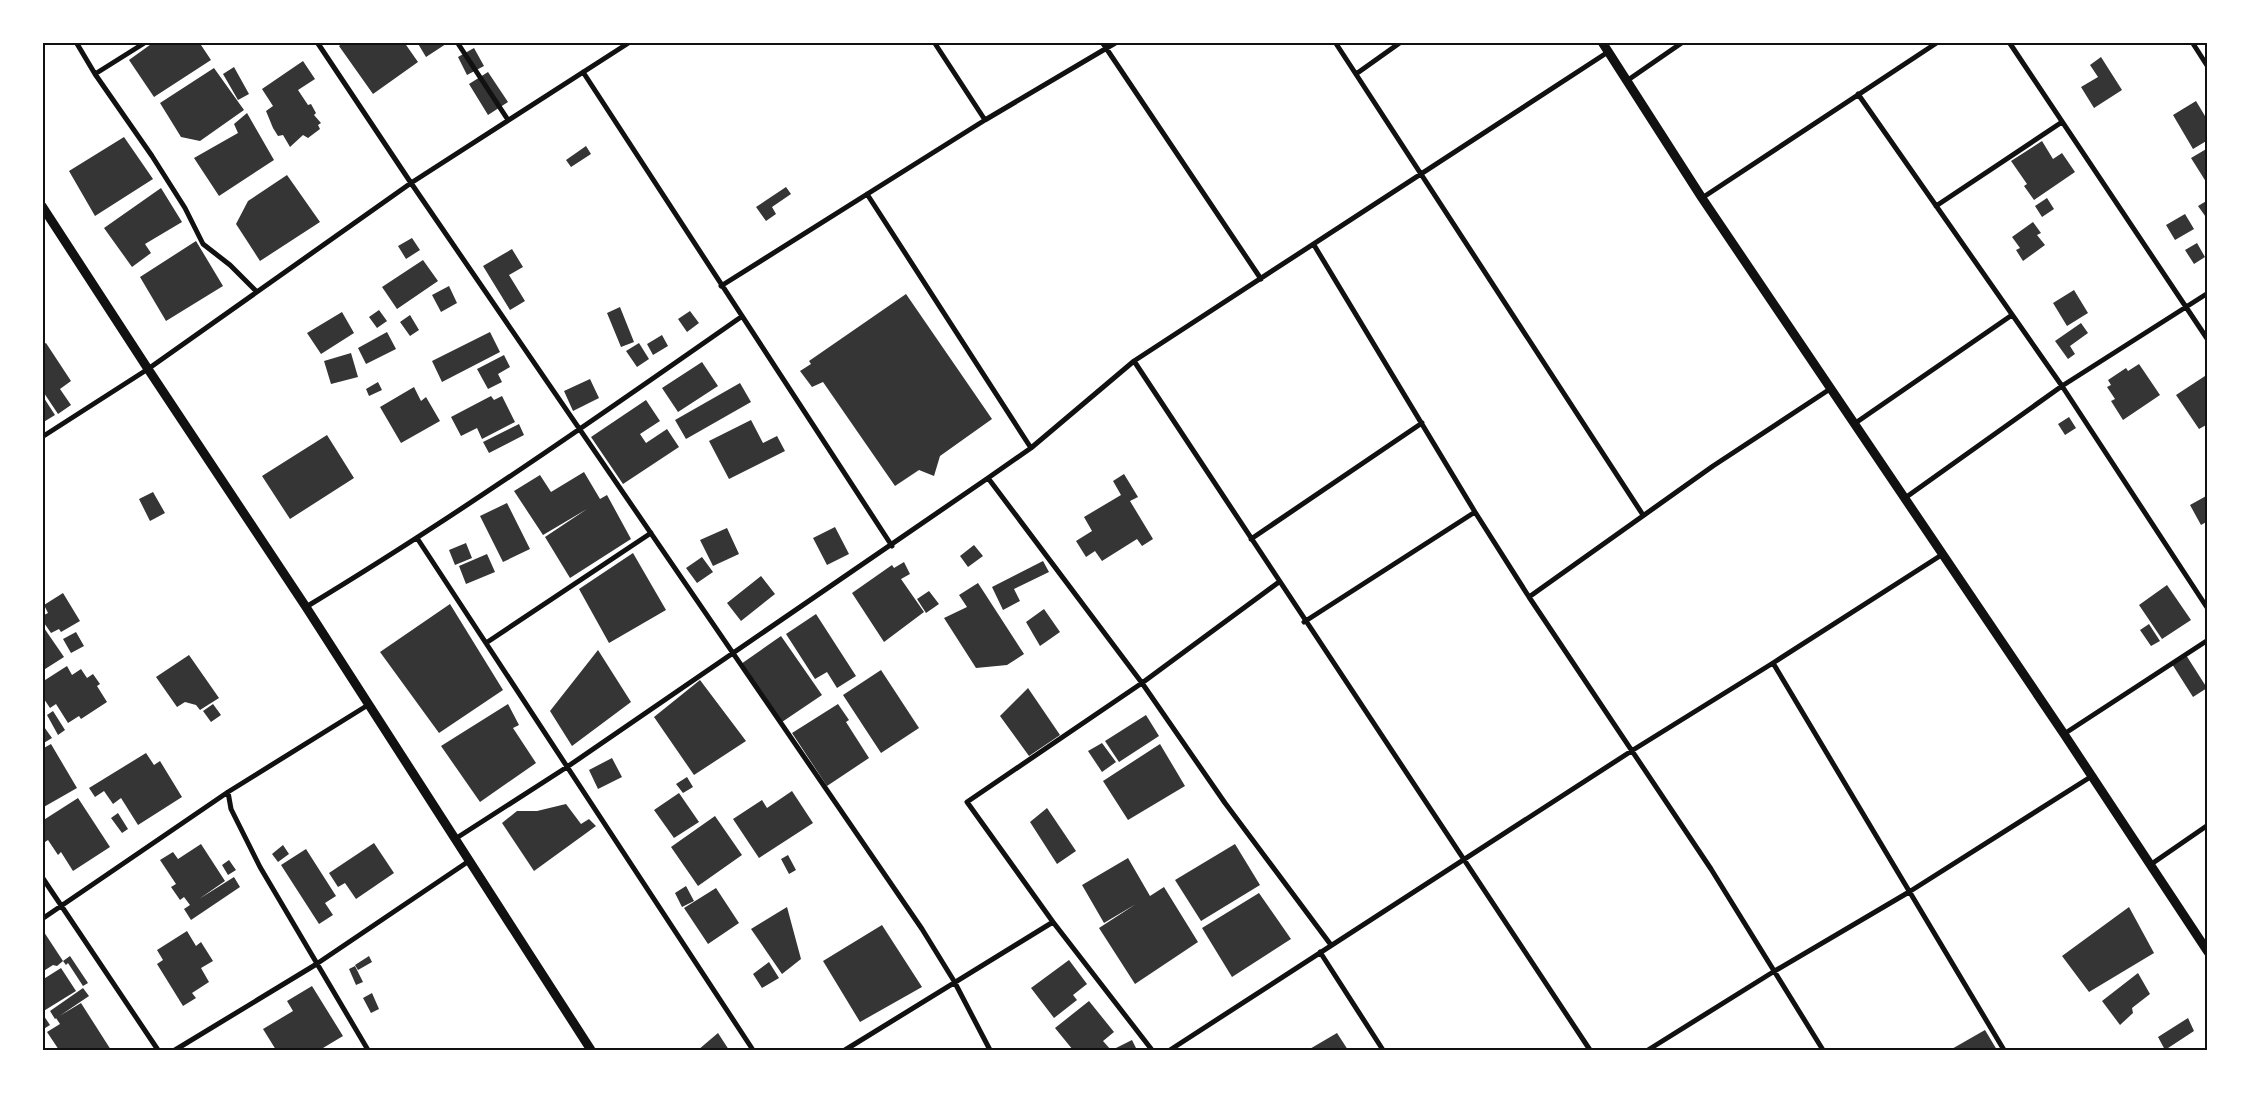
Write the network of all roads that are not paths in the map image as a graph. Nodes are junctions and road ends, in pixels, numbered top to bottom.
1 (76, 42) edge
2 (146, 42) edge
3 (317, 42) edge
4 (457, 42) edge
5 (630, 42) edge
6 (934, 42) edge
7 (1102, 42) edge
8 (1117, 42) edge
9 (1335, 42) edge
10 (1401, 42) edge
11 (1602, 42) edge
12 (1684, 42) edge
13 (1938, 42) edge
14 (2009, 42) edge
15 (2192, 42) edge
16 (1106, 49) junction
17 (1608, 52) junction
18 (2208, 67) edge
19 (583, 72) junction
20 (95, 74) junction
21 (1356, 74) junction
22 (1628, 80) junction
23 (1858, 94) junction
24 (508, 120) junction
25 (985, 120) junction
26 (2062, 122) junction
27 (1422, 174) junction
28 (410, 183) junction
29 (867, 194) junction
30 (1702, 198) junction
31 (42, 206) edge
32 (1936, 206) junction
33 (46, 217) edge
34 (1314, 245) junction
35 (1260, 279) junction
36 (721, 286) junction
37 (256, 291) junction
38 (2208, 293) edge
39 (2186, 307) junction
40 (2012, 315) junction
41 (741, 317) junction
42 (2208, 340) edge
43 (1134, 362) junction
44 (148, 369) junction
45 (2062, 386) junction
46 (1830, 389) junction
47 (1422, 423) junction
48 (1854, 424) junction
49 (580, 430) junction
50 (42, 437) edge
51 (1031, 448) junction
52 (988, 478) junction
53 (1905, 498) junction
54 (1475, 512) junction
55 (1643, 515) junction
56 (651, 533) junction
57 (417, 538) junction
58 (1251, 539) junction
59 (892, 546) junction
60 (1943, 554) junction
61 (1279, 582) junction
62 (1529, 597) junction
63 (306, 608) junction
64 (2208, 609) edge
65 (1304, 622) junction
66 (2208, 640) edge
67 (486, 644) junction
68 (732, 653) junction
69 (1773, 663) junction
70 (1142, 683) junction
71 (368, 705) junction
72 (2064, 734) junction
73 (1632, 750) junction
74 (566, 767) junction
75 (2092, 776) junction
76 (228, 792) junction
77 (2208, 825) edge
78 (455, 839) junction
79 (1463, 859) junction
80 (469, 860) junction
81 (2150, 865) junction
82 (42, 877) edge
83 (1909, 892) junction
84 (62, 906) junction
85 (42, 919) edge
86 (1053, 922) junction
87 (1331, 945) junction
88 (1320, 952) junction
89 (2208, 952) edge
90 (316, 964) junction
91 (1772, 972) junction
92 (954, 981) junction
93 (158, 1050) edge
94 (175, 1050) edge
95 (368, 1050) edge
96 (591, 1050) edge
97 (753, 1050) edge
98 (845, 1050) edge
99 (990, 1050) edge
100 (1152, 1050) edge
101 (1170, 1050) edge
102 (1383, 1050) edge
103 (1590, 1050) edge
104 (1648, 1050) edge
105 (1823, 1050) edge
106 (2004, 1050) edge

1 - 20 street
2 - 20 street
3 - 28 street
4 - 24 street
5 - 19 street
6 - 25 street
7 - 16 street
8 - 16 street
9 - 21 street
10 - 21 street
11 - 17 street
12 - 22 street
13 - 23 street
14 - 26 street
15 - 18 street
16 - 25 street
16 - 35 street
17 - 22 street
17 - 27 street
19 - 24 street
19 - 36 street
20 - 37 street
21 - 27 street
22 - 30 street
23 - 30 street
23 - 32 street
24 - 28 street
25 - 29 street
26 - 32 street
26 - 39 street
27 - 34 street
27 - 55 street
28 - 37 street
28 - 49 street
29 - 36 street
29 - 51 street
30 - 46 street
31 - 33 street
32 - 40 street
33 - 44 street
34 - 35 street
34 - 47 street
35 - 43 street
36 - 41 street
37 - 44 street
38 - 39 street
39 - 42 street
39 - 45 street
40 - 45 street
40 - 48 street
41 - 49 street
41 - 59 street
43 - 51 street
43 - 58 street
44 - 50 street
44 - 63 street
45 - 53 street
45 - 64 street
46 - 48 street
46 - 55 street
47 - 54 street
47 - 58 street
48 - 53 street
49 - 56 street
49 - 57 street
51 - 52 street
52 - 59 street
52 - 70 street
53 - 60 street
54 - 62 street
54 - 65 street
55 - 62 street
56 - 67 street
56 - 68 street
57 - 63 street
57 - 67 street
58 - 61 street
59 - 68 street
60 - 69 street
60 - 72 street
61 - 65 street
61 - 70 street
62 - 73 street
63 - 71 street
65 - 79 street
66 - 72 street
67 - 74 street
68 - 74 street
68 - 92 street
69 - 73 street
69 - 83 street
70 - 86 street
70 - 87 street
71 - 76 street
71 - 78 street
72 - 75 street
73 - 79 street
73 - 91 street
74 - 78 street
74 - 97 street
75 - 81 street
75 - 83 street
76 - 84 street
76 - 90 street
77 - 81 street
78 - 80 street
79 - 87 street
79 - 103 street
80 - 90 street
80 - 96 street
81 - 89 street
82 - 84 street
83 - 91 street
83 - 106 street
84 - 85 street
84 - 93 street
86 - 92 street
86 - 100 street
87 - 88 street
88 - 101 street
88 - 102 street
90 - 94 street
90 - 95 street
91 - 104 street
91 - 105 street
92 - 98 street
92 - 99 street

